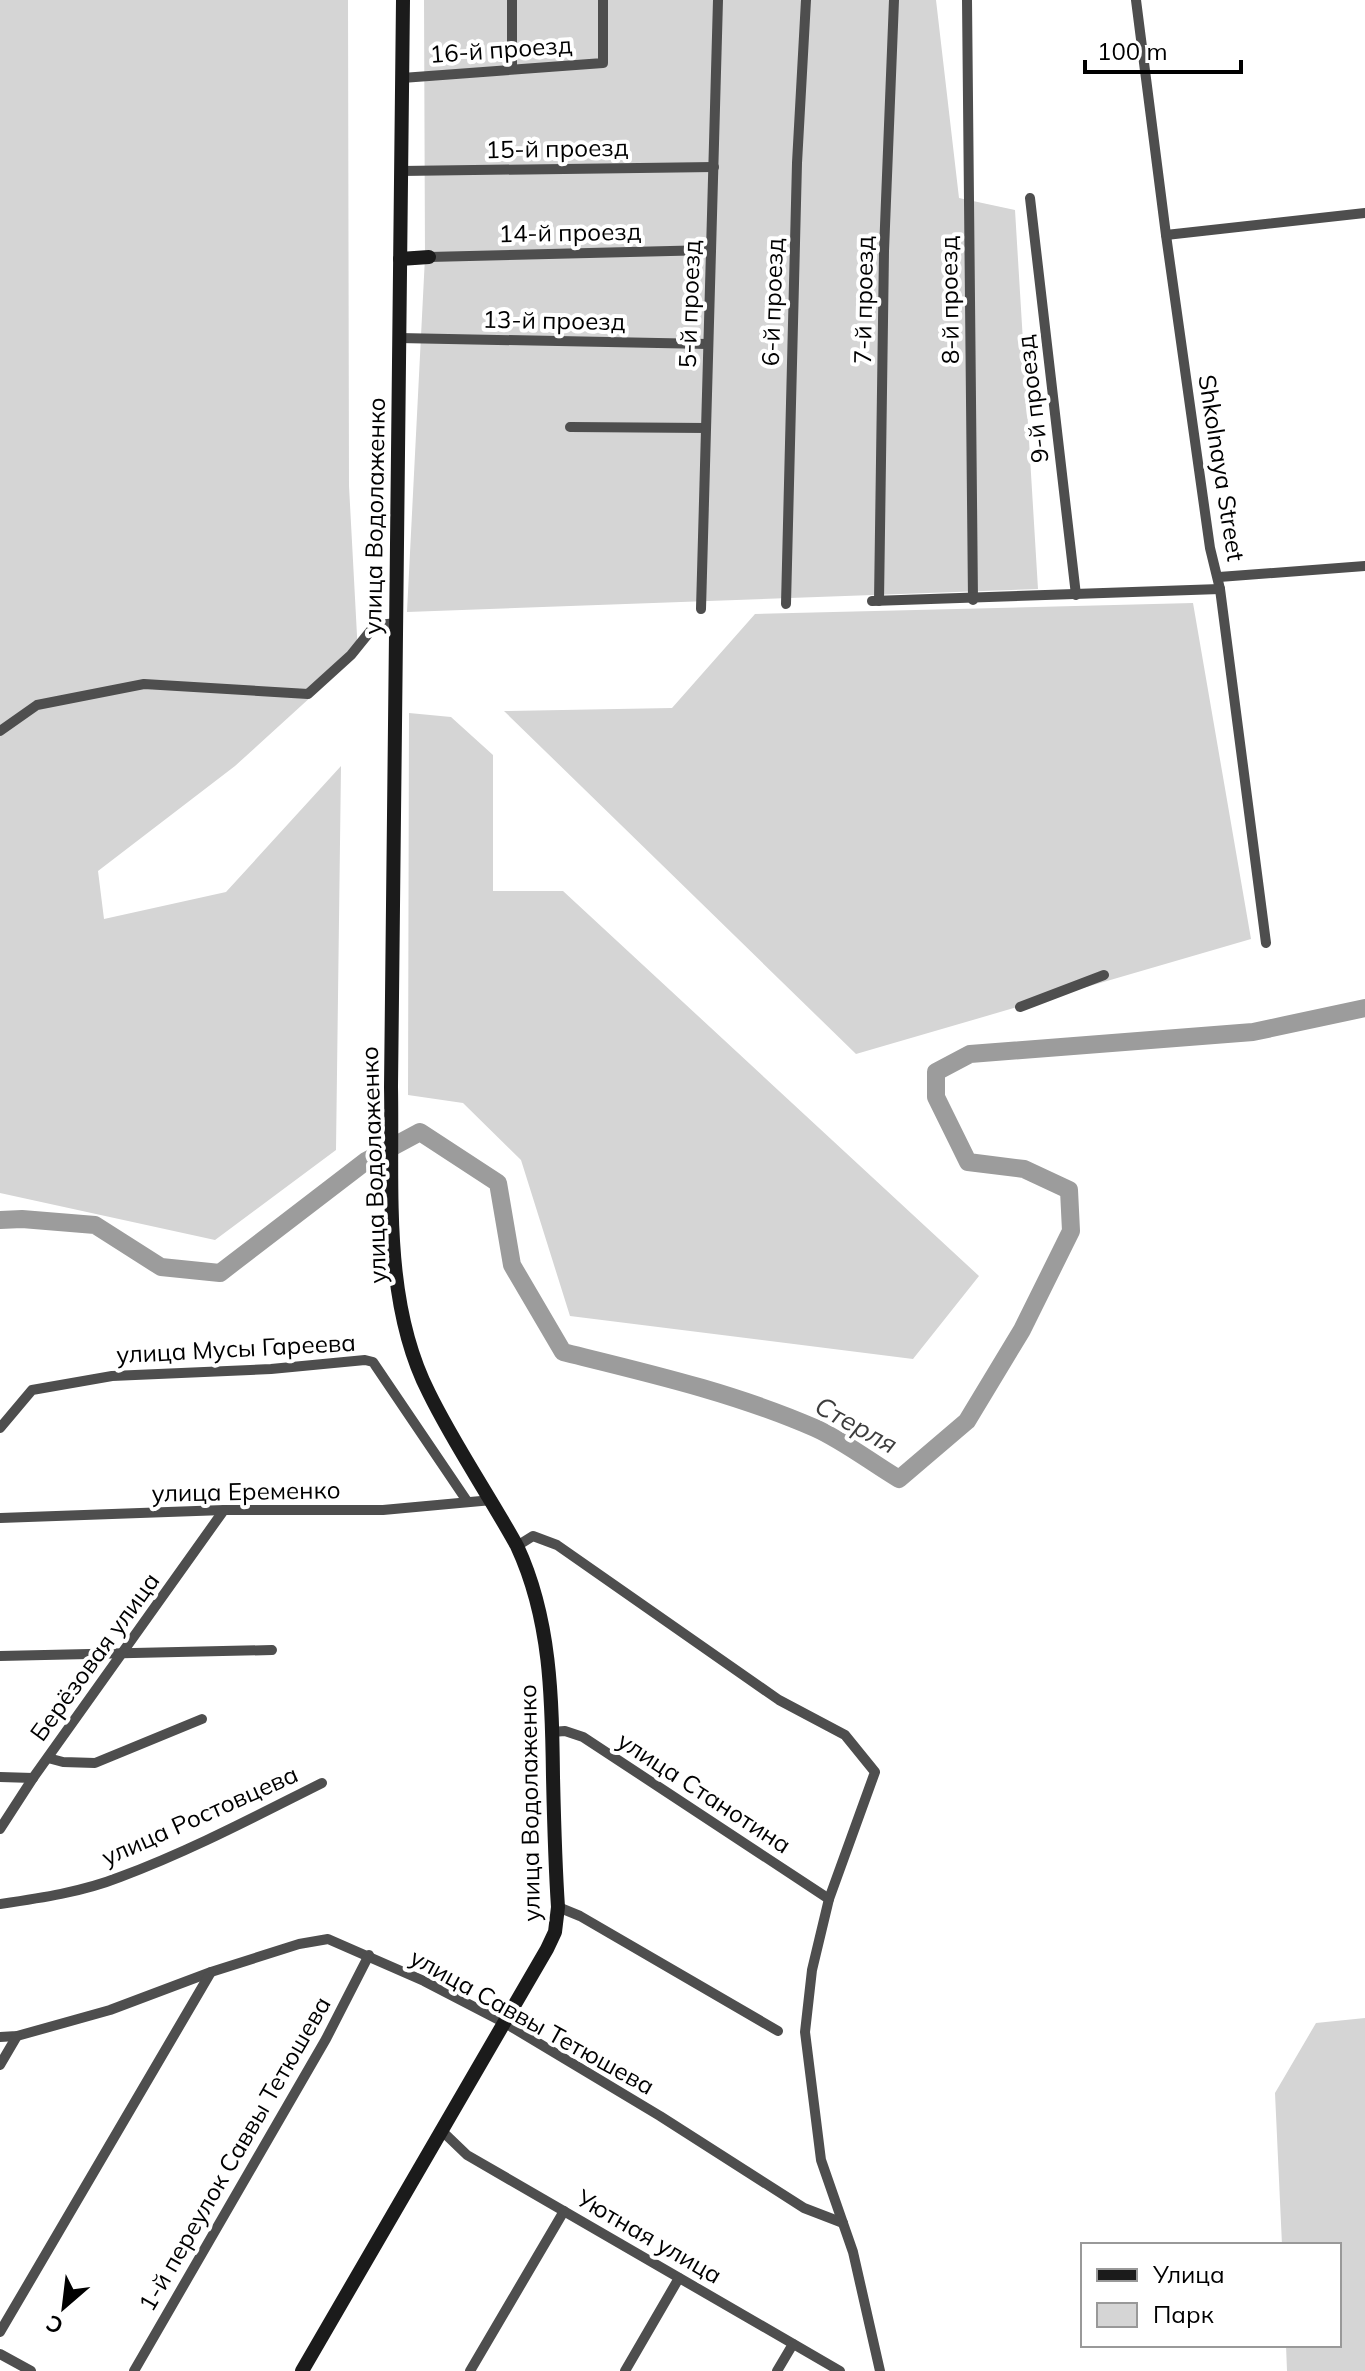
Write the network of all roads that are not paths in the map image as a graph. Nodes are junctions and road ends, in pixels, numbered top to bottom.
1 (403, 0) edge
2 (512, 0) edge
3 (603, 0) edge
4 (718, 0) edge
5 (806, 0) edge
6 (894, 0) edge
7 (967, 0) edge
8 (1136, 0) edge
9 (512, 69) junction
10 (402, 78) junction
11 (714, 167) junction
12 (401, 171) junction
13 (1030, 198) dead end
14 (1365, 213) edge
15 (1166, 235) junction
16 (711, 250) junction
17 (429, 257) joint
18 (400, 259) junction
19 (399, 338) junction
20 (708, 344) junction
21 (570, 427) dead end
22 (706, 428) junction
23 (1365, 566) edge
24 (1219, 577) junction
25 (1220, 589) junction
26 (1076, 595) junction
27 (973, 600) junction
28 (786, 604) dead end
29 (701, 609) dead end
30 (396, 623) junction
31 (0, 731) edge
32 (1266, 943) dead end
33 (1104, 975) dead end
34 (1020, 1007) dead end
35 (0, 1428) edge
36 (492, 1500) junction
37 (467, 1501) junction
38 (224, 1510) junction
39 (0, 1518) edge
40 (517, 1546) junction
41 (272, 1650) dead end
42 (122, 1655) junction
43 (0, 1656) edge
44 (202, 1719) dead end
45 (552, 1732) junction
46 (48, 1758) junction
47 (0, 1777) edge
48 (33, 1778) junction
49 (322, 1783) dead end
50 (0, 1829) edge
51 (829, 1899) junction
52 (0, 1904) edge
53 (558, 1907) junction
54 (369, 1955) junction
55 (211, 1972) junction
56 (505, 2023) junction
57 (778, 2031) dead end
58 (17, 2036) junction
59 (0, 2037) edge
60 (0, 2065) edge
61 (442, 2131) junction
62 (564, 2211) junction
63 (843, 2223) junction
64 (679, 2278) junction
65 (0, 2332) edge
66 (793, 2344) junction
67 (0, 2354) edge
68 (31, 2371) edge
69 (134, 2371) edge
70 (302, 2371) edge
71 (470, 2371) edge
72 (625, 2371) edge
73 (777, 2371) edge
74 (840, 2371) edge
75 (880, 2371) edge

1 - 10 main road, улица Водолаженко
2 - 9 street
3 - 9 street, 16-й проезд
4 - 11 street, 5-й проезд
5 - 28 street, 6-й проезд
6 - 27 street, 7-й проезд
7 - 27 street, 8-й проезд
8 - 15 street, Shkolnaya Street
9 - 10 street, 16-й проезд
10 - 12 main road, улица Водолаженко
11 - 12 street, 15-й проезд
11 - 16 street, 5-й проезд
12 - 18 main road, улица Водолаженко
13 - 26 street, 9-й проезд
14 - 15 street
15 - 24 street, Shkolnaya Street
16 - 17 street, 14-й проезд
16 - 20 street, 5-й проезд
17 - 18 main road
18 - 19 main road, улица Водолаженко
19 - 20 street, 13-й проезд
19 - 30 main road, улица Водолаженко
20 - 22 street, 5-й проезд
21 - 22 street
22 - 29 street, 5-й проезд
23 - 24 street
24 - 25 street, Shkolnaya Street
25 - 26 street
25 - 32 street, Shkolnaya Street
26 - 27 street
30 - 31 street
30 - 36 main road, улица Водолаженко
33 - 34 street
35 - 37 street, улица Мусы Гареева
36 - 37 street, улица Еременко
36 - 40 main road, улица Водолаженко
37 - 38 street, улица Еременко
38 - 39 street, улица Еременко
38 - 42 street, Берёзовая улица
40 - 45 main road, улица Водолаженко
40 - 51 street
41 - 42 street
42 - 43 street
42 - 46 street, Берёзовая улица
44 - 46 street
45 - 51 street, улица Станотина
45 - 53 main road, улица Водолаженко
46 - 48 street, Берёзовая улица
47 - 48 street
48 - 50 street, Берёзовая улица
49 - 52 street, улица Ростовцева
51 - 63 street
53 - 56 main road, улица Водолаженко
53 - 57 street
54 - 55 street, улица Саввы Тетюшева
54 - 56 street, улица Саввы Тетюшева
54 - 69 street, 1-й переулок Саввы Тетюшева
55 - 58 street, улица Саввы Тетюшева
55 - 65 street
56 - 61 main road, улица Водолаженко
56 - 63 street, улица Саввы Тетюшева
58 - 59 street, улица Саввы Тетюшева
58 - 60 street
61 - 62 street, Уютная улица
61 - 70 main road, улица Водолаженко
62 - 64 street, Уютная улица
62 - 71 street
63 - 75 street
64 - 66 street, Уютная улица
64 - 72 street
66 - 73 street
66 - 74 street, Уютная улица
67 - 68 street

